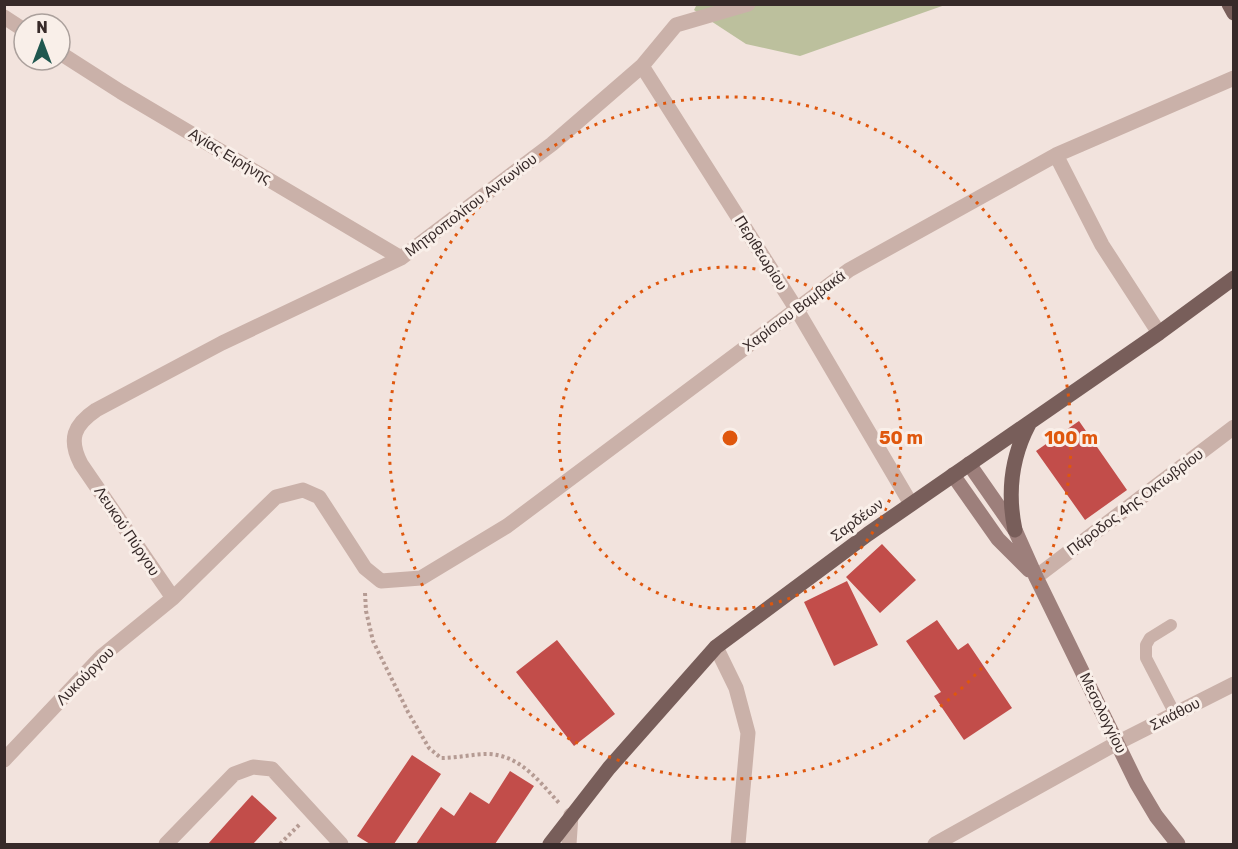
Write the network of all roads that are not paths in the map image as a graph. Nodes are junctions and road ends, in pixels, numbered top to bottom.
1 (748, 4) edge
2 (1229, 4) edge
3 (1233, 13) edge
4 (72, 61) edge
5 (642, 66) junction
6 (1233, 78) edge
7 (1056, 155) junction
8 (401, 258) junction
9 (1233, 278) edge
10 (797, 310) junction
11 (1159, 333) junction
12 (1031, 421) junction
13 (1233, 427) edge
14 (81, 464) joint
15 (969, 464) junction
16 (952, 475) junction
17 (911, 504) junction
18 (1015, 530) junction
19 (364, 568) joint
20 (1036, 577) junction
21 (172, 598) junction
22 (1171, 625) dead end
23 (716, 647) junction
24 (1233, 684) edge
25 (1175, 714) junction
26 (1117, 743) junction
27 (4, 760) edge
28 (571, 815) junction
29 (334, 842) edge
30 (166, 844) edge
31 (550, 844) edge
32 (569, 844) edge
33 (738, 844) edge
34 (935, 844) edge
35 (1178, 844) edge

1 - 5 street, Μητροπολίτου Αντωνίου
2 - 3 main road
4 - 8 street, Αγίας Ειρήνης
5 - 8 street, Μητροπολίτου Αντωνίου
5 - 10 street, Περιθεωρίου
6 - 7 street, Χαρίσιου Βαμβακά
7 - 10 street, Χαρίσιου Βαμβακά
7 - 11 street
8 - 14 street, Μητροπολίτου Αντωνίου
9 - 11 main road, Σαρδέων
10 - 17 street, Περιθεωρίου
10 - 19 street, Χαρίσιου Βαμβακά
11 - 12 main road, Σαρδέων
12 - 15 main road, Σαρδέων
12 - 18 main road
13 - 20 street, Πάροδος 4ης Οκτωβρίου
14 - 21 street, Λευκού Πύργου
15 - 16 main road, Σαρδέων
15 - 18 street, Μεσολογγίου
16 - 17 main road, Σαρδέων
16 - 20 street, Μεσολογγίου
17 - 23 main road, Σαρδέων
18 - 20 street, Μεσολογγίου
19 - 21 street, Λυκούργου
20 - 26 street, Μεσολογγίου
21 - 27 street, Λυκούργου
22 - 25 lane
23 - 28 main road, Σαρδέων
23 - 33 street
24 - 25 street, Σκιάθου
25 - 26 street, Σκιάθου
26 - 34 street, Σκιάθου
26 - 35 street, Μεσολογγίου
28 - 31 main road, Σαρδέων
28 - 32 street
29 - 30 street

